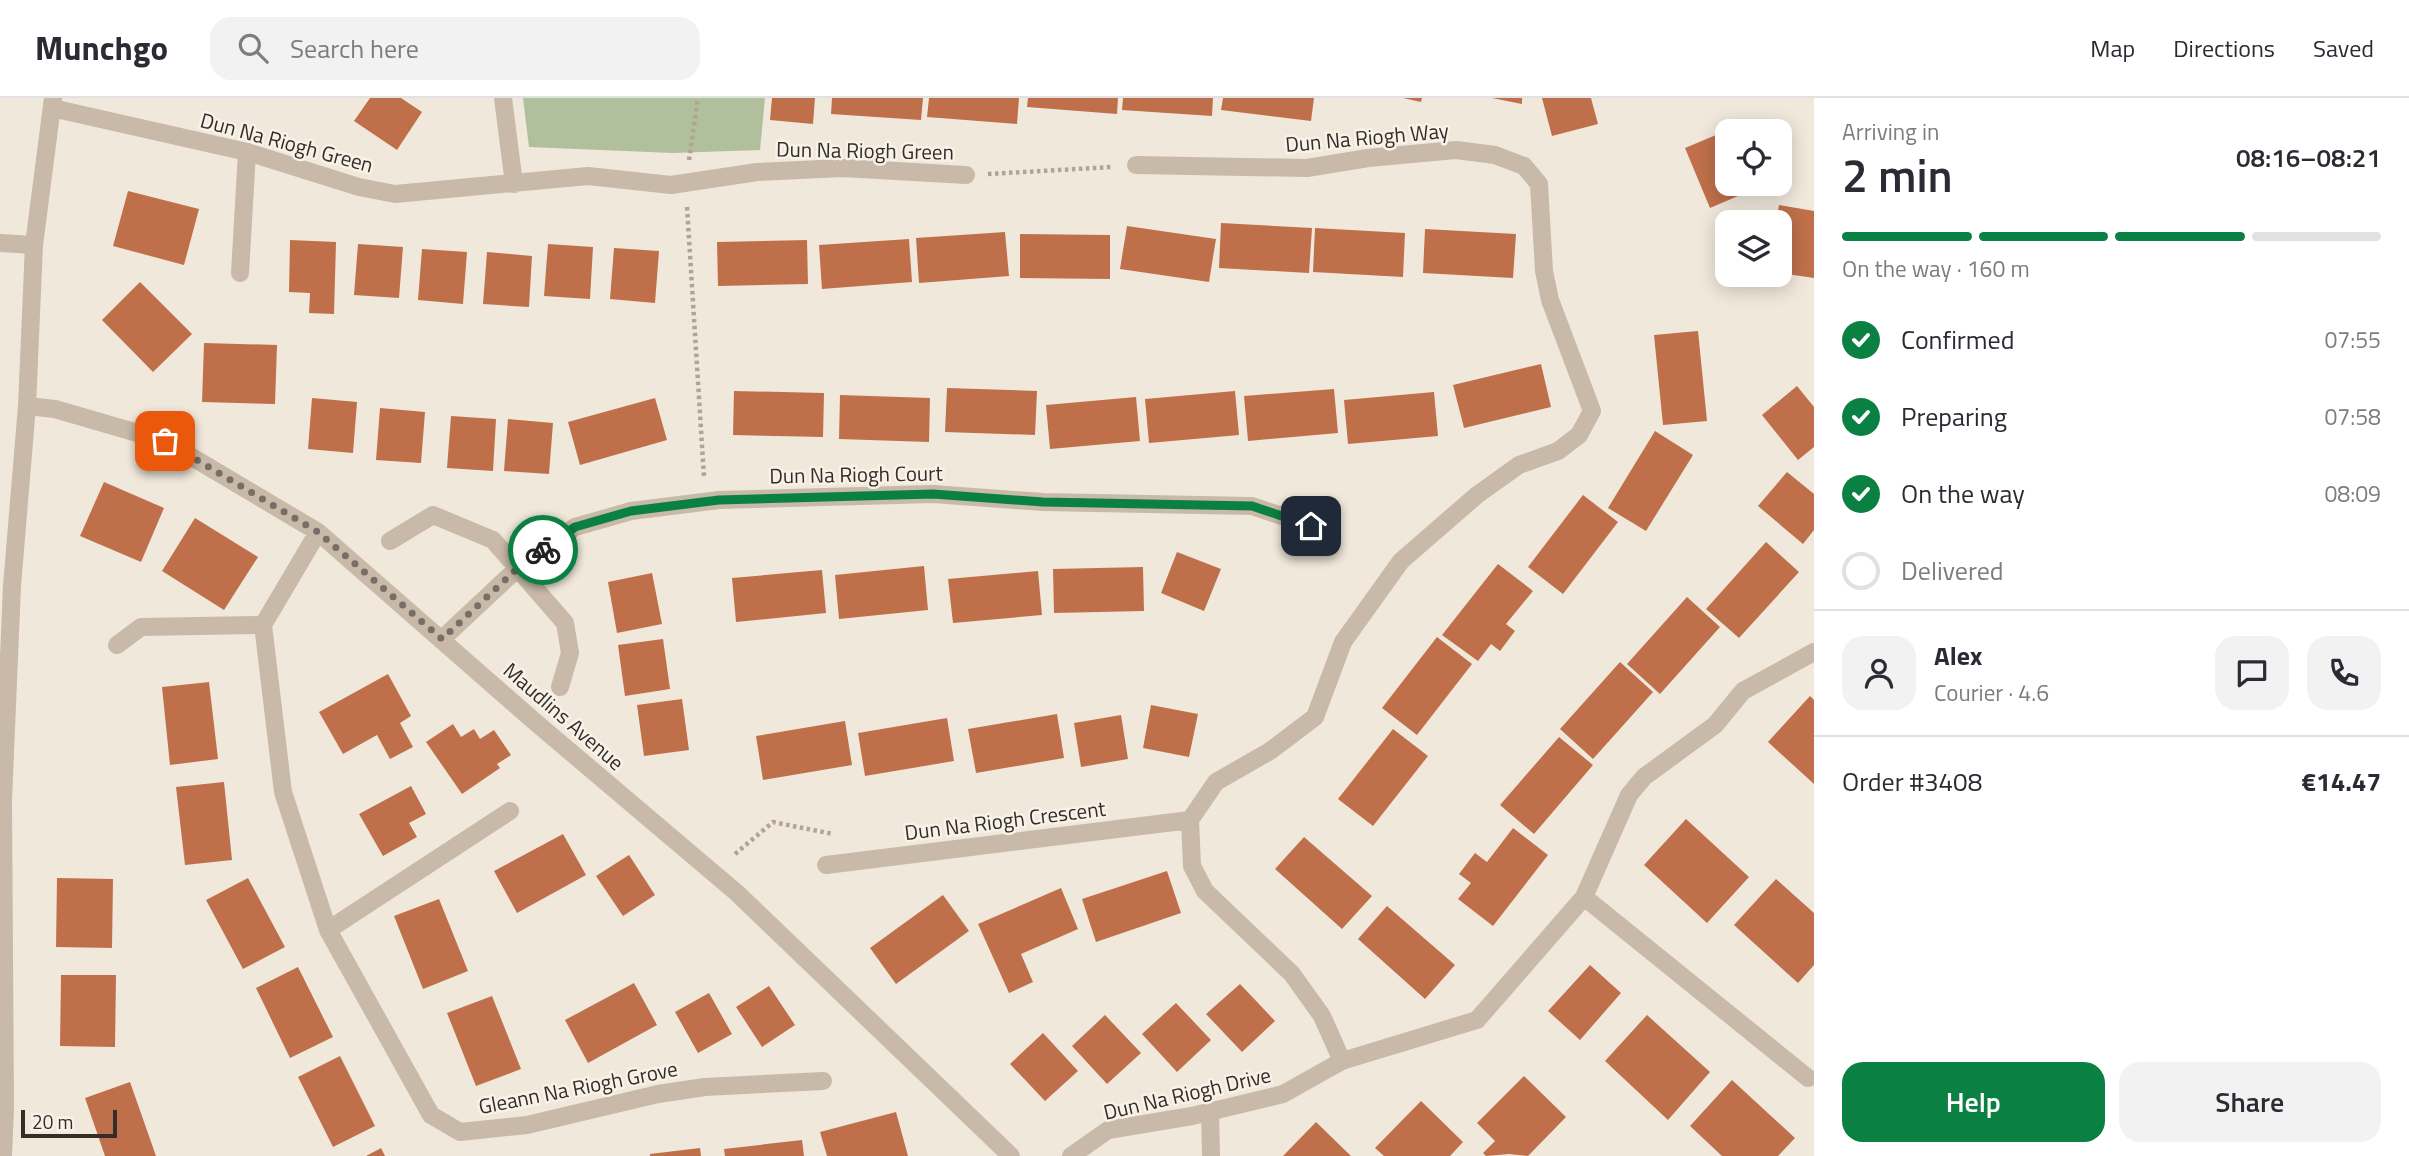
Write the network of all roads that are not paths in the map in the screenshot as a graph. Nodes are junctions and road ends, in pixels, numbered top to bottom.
1 (503, 98) edge
2 (52, 103) edge
3 (247, 152) junction
4 (1136, 165) road end
5 (966, 175) road end
6 (514, 184) junction
7 (0, 243) edge
8 (34, 245) junction
9 (240, 273) dead end
10 (27, 406) junction
11 (1311, 526) dead end
12 (318, 532) junction
13 (390, 541) dead end
14 (519, 567) junction
15 (263, 625) junction
16 (442, 639) junction
17 (117, 645) dead end
18 (1814, 652) edge
19 (561, 687) dead end
20 (1, 786) edge
21 (510, 811) dead end
22 (1189, 820) junction
23 (826, 864) dead end
24 (1584, 897) junction
25 (328, 930) junction
26 (1342, 1061) junction
27 (1808, 1078) dead end
28 (823, 1081) dead end
29 (3, 1109) edge
30 (1210, 1111) junction
31 (3, 1156) edge
32 (1011, 1156) edge
33 (1071, 1156) edge
34 (1211, 1156) edge

1 - 6 street
2 - 3 street, Dun Na Riogh Green
2 - 8 street
3 - 6 street, Dun Na Riogh Green
3 - 9 street
4 - 22 street, Dun Na Riogh Way
5 - 6 street, Dun Na Riogh Green
7 - 8 street
8 - 10 street
10 - 12 street, Maudlins Avenue
10 - 20 street
11 - 14 street, Dun Na Riogh Court
12 - 15 street
12 - 16 street, Maudlins Avenue
13 - 14 street
14 - 16 street, Dun Na Riogh Court
14 - 19 street
15 - 17 street
15 - 25 street, Gleann Na Riogh Grove
16 - 32 street, Maudlins Avenue
18 - 24 street, Dun Na Riogh Drive
20 - 29 street
21 - 25 street
22 - 23 street, Dun Na Riogh Crescent
22 - 26 street
24 - 26 street, Dun Na Riogh Drive
24 - 27 street
25 - 28 street, Gleann Na Riogh Grove
26 - 30 street, Dun Na Riogh Drive
29 - 31 street
30 - 33 street, Dun Na Riogh Drive
30 - 34 street

